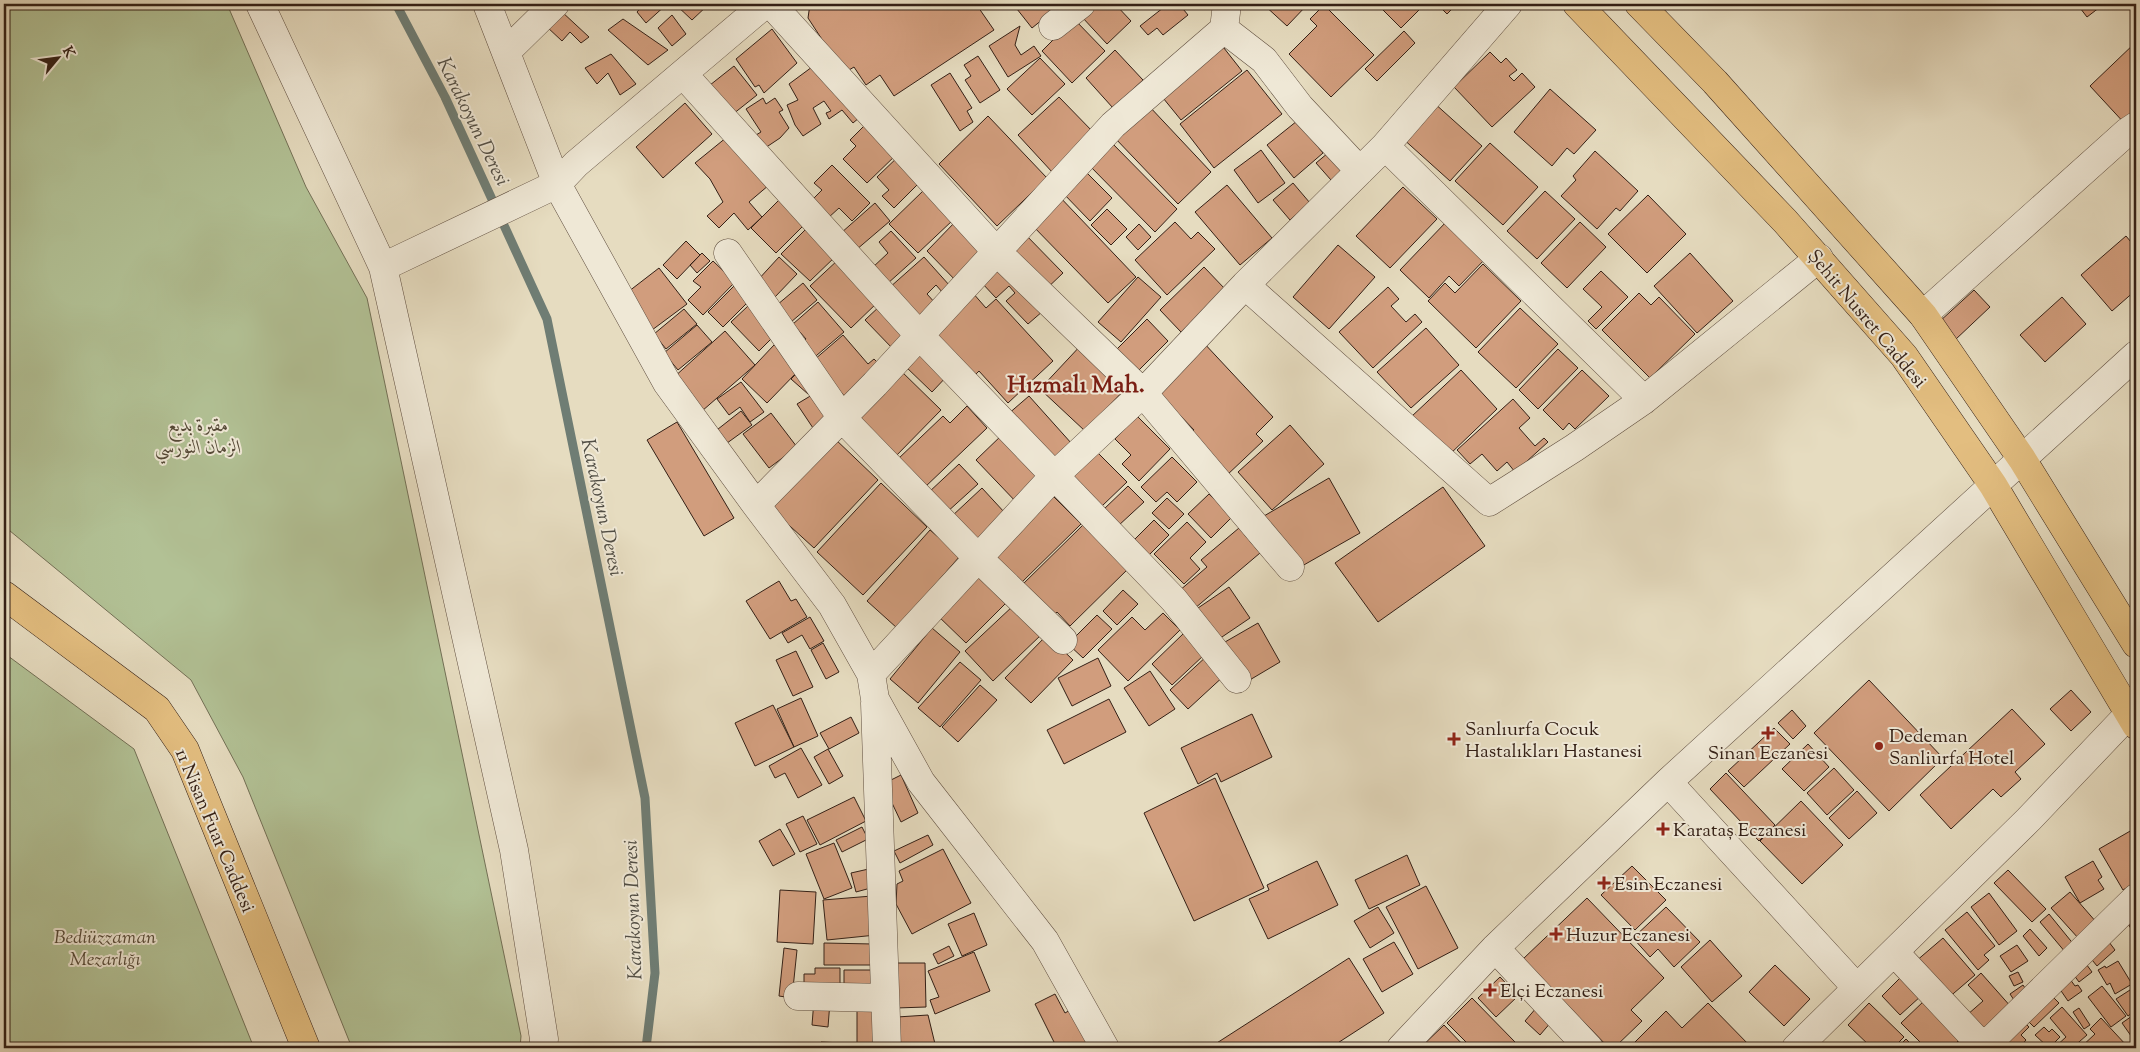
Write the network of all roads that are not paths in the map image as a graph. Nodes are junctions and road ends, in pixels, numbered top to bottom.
1 (260, 4) edge
2 (488, 4) edge
3 (554, 4) edge
4 (765, 4) edge
5 (771, 4) edge
6 (1081, 4) edge
7 (1508, 4) edge
8 (1577, 4) edge
9 (1639, 4) edge
10 (1226, 16) edge
11 (1053, 26) dead end
12 (506, 52) junction
13 (683, 74) junction
14 (2136, 126) edge
15 (1385, 146) junction
16 (1360, 171) junction
17 (557, 184) junction
18 (996, 251) junction
19 (728, 253) dead end
20 (1819, 258) junction
21 (383, 266) junction
22 (1245, 284) junction
23 (1922, 315) junction
24 (920, 336) junction
25 (2136, 355) edge
26 (1143, 393) junction
27 (1644, 400) junction
28 (842, 418) junction
29 (2022, 459) junction
30 (1054, 476) junction
31 (1993, 485) junction
32 (756, 505) junction
33 (977, 557) junction
34 (1290, 567) dead end
35 (4, 595) edge
36 (1062, 640) dead end
37 (2136, 644) edge
38 (1237, 679) dead end
39 (873, 686) junction
40 (2133, 719) edge
41 (1668, 782) junction
42 (2136, 898) edge
43 (1495, 948) junction
44 (1894, 953) junction
45 (1856, 987) junction
46 (798, 996) dead end
47 (884, 998) junction
48 (306, 1048) edge
49 (543, 1048) edge
50 (887, 1048) edge
51 (1105, 1048) edge
52 (1401, 1048) edge
53 (1588, 1048) edge
54 (1796, 1048) edge
55 (1984, 1048) edge

1 - 21 street
2 - 12 street
3 - 12 street
4 - 13 street
5 - 18 street
6 - 11 street
7 - 15 street
8 - 20 main road, Şehit Nusret Caddesi
9 - 23 main road, Şehit Nusret Caddesi
10 - 16 street
10 - 18 street
12 - 17 street
13 - 17 street
13 - 24 street
14 - 23 street
15 - 16 street
15 - 27 street
16 - 22 street
17 - 21 street
17 - 32 street
18 - 24 street
18 - 26 street
19 - 28 street
20 - 27 street
20 - 31 main road, Şehit Nusret Caddesi
21 - 49 street
22 - 26 street
22 - 27 street
23 - 29 main road, Şehit Nusret Caddesi
24 - 28 street
24 - 30 street
25 - 29 street
26 - 30 street
26 - 34 street
28 - 32 street
28 - 33 street
29 - 31 street
29 - 37 main road, Şehit Nusret Caddesi
30 - 33 street
30 - 38 street
31 - 40 main road, Şehit Nusret Caddesi
31 - 41 street
32 - 39 street
33 - 36 street
33 - 39 street
35 - 48 main road, 11 Nisan Fuar Caddesi
39 - 47 street
39 - 51 street
40 - 44 street
41 - 43 street
41 - 45 street
42 - 55 street
43 - 52 street
43 - 53 street
44 - 45 street
44 - 55 street
45 - 54 street
46 - 47 street
47 - 50 street

